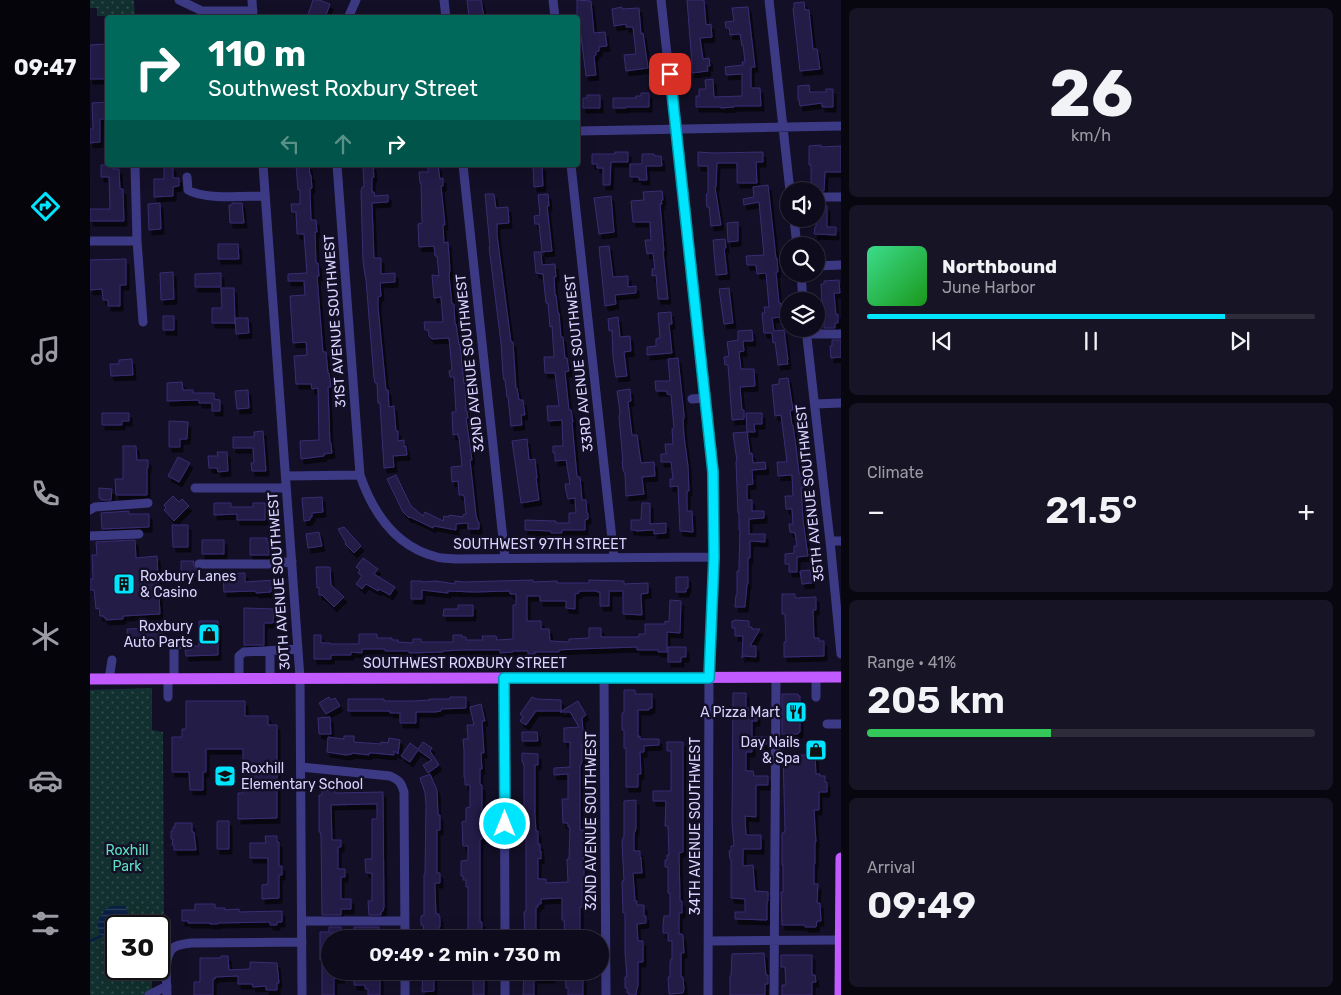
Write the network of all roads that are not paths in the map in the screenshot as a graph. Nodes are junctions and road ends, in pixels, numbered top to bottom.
1 (179, 0) edge
2 (252, 0) edge
3 (356, 0) edge
4 (444, 0) edge
5 (553, 0) edge
6 (661, 0) edge
7 (769, 0) edge
8 (253, 14) edge
9 (349, 15) edge
10 (446, 15) edge
11 (555, 15) edge
12 (841, 126) edge
13 (784, 127) junction
14 (676, 129) junction
15 (580, 130) edge
16 (135, 167) edge
17 (263, 167) edge
18 (337, 167) edge
19 (463, 167) edge
20 (571, 167) edge
21 (186, 176) dead end
22 (789, 182) edge
23 (265, 196) junction
24 (825, 197) edge
25 (841, 197) edge
26 (90, 241) edge
27 (137, 241) junction
28 (825, 266) edge
29 (841, 266) edge
30 (143, 322) dead end
31 (825, 333) edge
32 (841, 334) edge
33 (808, 337) edge
34 (706, 398) junction
35 (692, 399) dead end
36 (841, 403) edge
37 (815, 404) junction
38 (360, 475) junction
39 (286, 476) junction
40 (195, 488) dead end
41 (286, 488) junction
42 (148, 503) dead end
43 (90, 510) edge
44 (139, 534) dead end
45 (90, 536) edge
46 (830, 541) junction
47 (841, 541) edge
48 (614, 557) junction
49 (714, 557) junction
50 (505, 558) junction
51 (292, 561) junction
52 (200, 564) dead end
53 (837, 571) edge
54 (840, 636) edge
55 (188, 644) dead end
56 (298, 649) junction
57 (270, 652) junction
58 (841, 654) edge
59 (112, 660) dead end
60 (776, 677) junction
61 (816, 677) junction
62 (841, 677) edge
63 (300, 678) junction
64 (504, 678) junction
65 (604, 678) junction
66 (709, 678) junction
67 (171, 679) junction
68 (239, 679) junction
69 (90, 680) edge
70 (109, 680) junction
71 (270, 680) junction
72 (168, 697) dead end
73 (816, 697) dead end
74 (827, 724) dead end
75 (841, 724) edge
76 (301, 767) junction
77 (841, 858) edge
78 (302, 921) junction
79 (404, 922) junction
80 (404, 930) edge
81 (505, 930) edge
82 (840, 940) edge
83 (709, 941) junction
84 (774, 941) junction
85 (302, 942) junction
86 (405, 980) edge
87 (505, 980) edge
88 (167, 990) edge
89 (149, 995) edge
90 (302, 995) edge
91 (405, 995) edge
92 (505, 995) edge
93 (606, 995) edge
94 (708, 995) edge
95 (774, 995) edge
96 (840, 995) edge

1 - 8 street
2 - 8 street
3 - 9 street
4 - 10 street
5 - 11 street
6 - 14 street, 34TH AVENUE SOUTHWEST
7 - 13 street
12 - 13 street
13 - 14 street
13 - 22 street
14 - 15 street
14 - 34 street, 34TH AVENUE SOUTHWEST
16 - 27 street
17 - 23 street, 30TH AVENUE SOUTHWEST
18 - 38 street, 31ST AVENUE SOUTHWEST
19 - 50 street, 32ND AVENUE SOUTHWEST
20 - 48 street, 33RD AVENUE SOUTHWEST
21 - 23 street
23 - 39 street, 30TH AVENUE SOUTHWEST
24 - 25 street
26 - 27 street
27 - 30 street
28 - 29 street
31 - 32 street
33 - 37 street, 35TH AVENUE SOUTHWEST
34 - 35 street
34 - 49 street, 34TH AVENUE SOUTHWEST
36 - 37 street
37 - 46 street, 35TH AVENUE SOUTHWEST
38 - 39 street
38 - 50 street, SOUTHWEST 97TH STREET
39 - 41 street, 30TH AVENUE SOUTHWEST
40 - 41 street
41 - 51 street, 30TH AVENUE SOUTHWEST
42 - 43 street
44 - 45 street
46 - 47 street
46 - 53 street, 35TH AVENUE SOUTHWEST
48 - 49 street, SOUTHWEST 97TH STREET
48 - 50 street, SOUTHWEST 97TH STREET
49 - 66 street, 34TH AVENUE SOUTHWEST
51 - 52 street
51 - 56 street, 30TH AVENUE SOUTHWEST
53 - 54 street, 35TH AVENUE SOUTHWEST
54 - 58 street, 35TH AVENUE SOUTHWEST
55 - 67 street
56 - 57 street
56 - 63 street, 30TH AVENUE SOUTHWEST
57 - 68 street
57 - 71 street
59 - 70 street
60 - 61 main road, SOUTHWEST ROXBURY STREET
60 - 66 main road, SOUTHWEST ROXBURY STREET
60 - 84 street
61 - 62 main road, SOUTHWEST ROXBURY STREET
61 - 73 street
63 - 64 main road, SOUTHWEST ROXBURY STREET
63 - 71 main road, SOUTHWEST ROXBURY STREET
63 - 76 street, 30TH AVENUE SOUTHWEST
64 - 65 main road, SOUTHWEST ROXBURY STREET
64 - 81 street
65 - 66 main road, SOUTHWEST ROXBURY STREET
65 - 93 street, 32ND AVENUE SOUTHWEST
66 - 83 street, 34TH AVENUE SOUTHWEST
67 - 68 main road, SOUTHWEST ROXBURY STREET
67 - 70 main road, SOUTHWEST ROXBURY STREET
67 - 72 street
68 - 71 main road, SOUTHWEST ROXBURY STREET
69 - 70 main road, SOUTHWEST ROXBURY STREET
74 - 75 street
76 - 78 street, 30TH AVENUE SOUTHWEST
76 - 79 street
77 - 82 main road
78 - 79 street
78 - 85 street, 30TH AVENUE SOUTHWEST
79 - 80 street
82 - 84 street
82 - 96 main road
83 - 84 street
83 - 94 street, 34TH AVENUE SOUTHWEST
84 - 95 street
85 - 88 street
85 - 90 street, 30TH AVENUE SOUTHWEST
86 - 91 street
87 - 92 street
88 - 89 street

